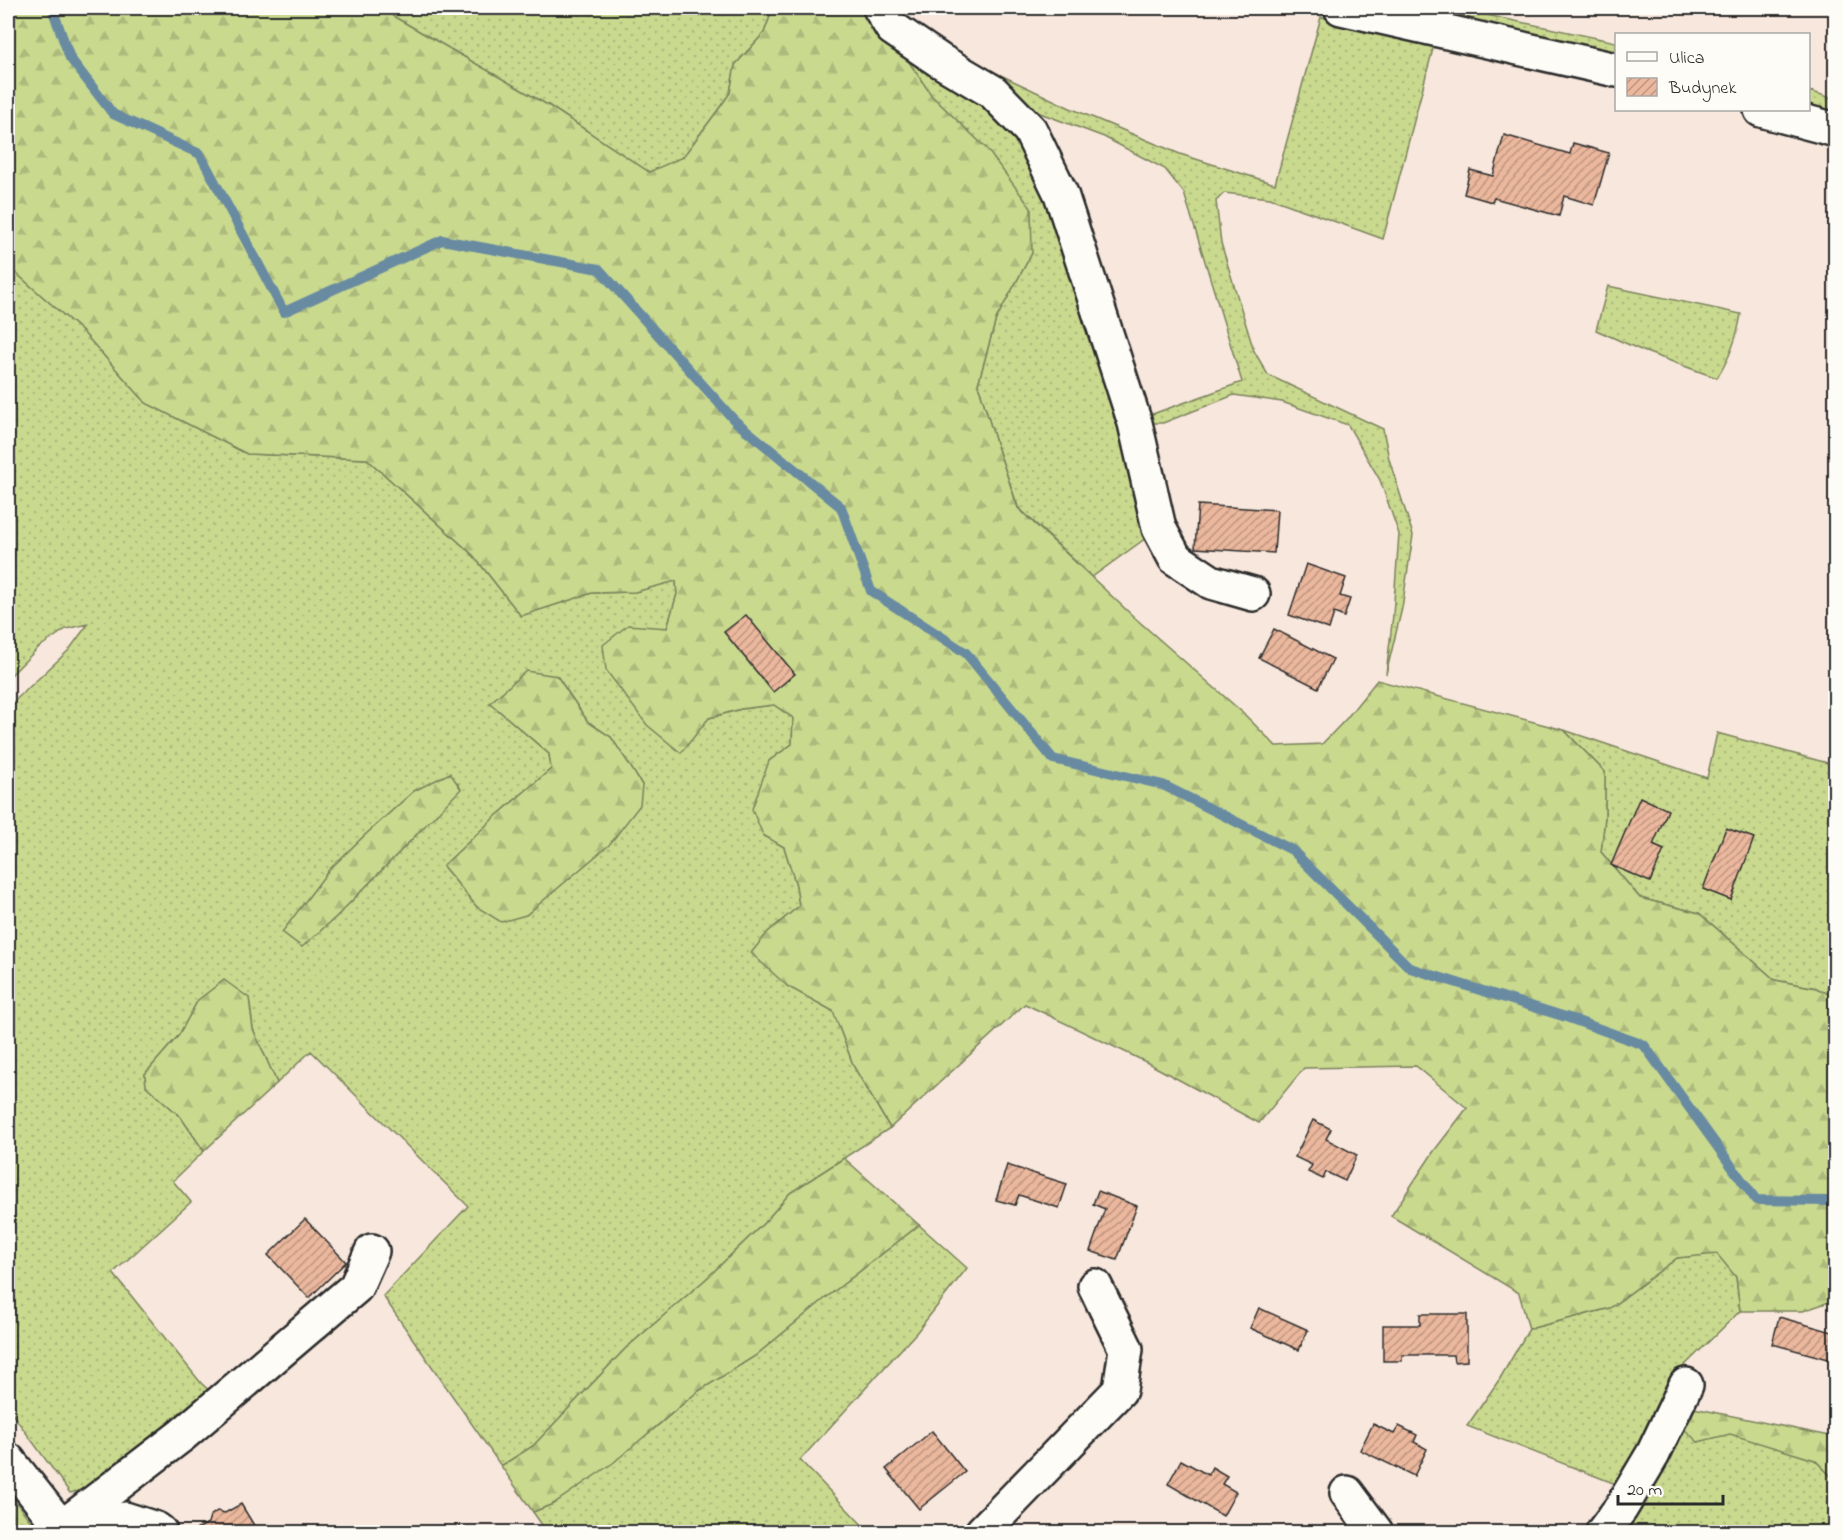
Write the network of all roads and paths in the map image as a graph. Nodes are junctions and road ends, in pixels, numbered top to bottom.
1 (880, 8) edge
2 (1341, 8) edge
3 (1615, 69) edge
4 (1765, 111) edge
5 (1836, 130) edge
6 (1253, 594) dead end
7 (372, 1251) dead end
8 (1095, 1286) dead end
9 (1686, 1385) dead end
10 (8, 1460) edge
11 (1347, 1493) dead end
12 (63, 1530) edge
13 (100, 1533) edge
14 (160, 1533) edge
15 (982, 1533) edge
16 (1376, 1533) edge
17 (1604, 1533) edge

1 - 6 street
2 - 3 street
4 - 5 street
7 - 12 street
8 - 15 street
9 - 17 street
10 - 12 street
11 - 16 street
13 - 14 street

